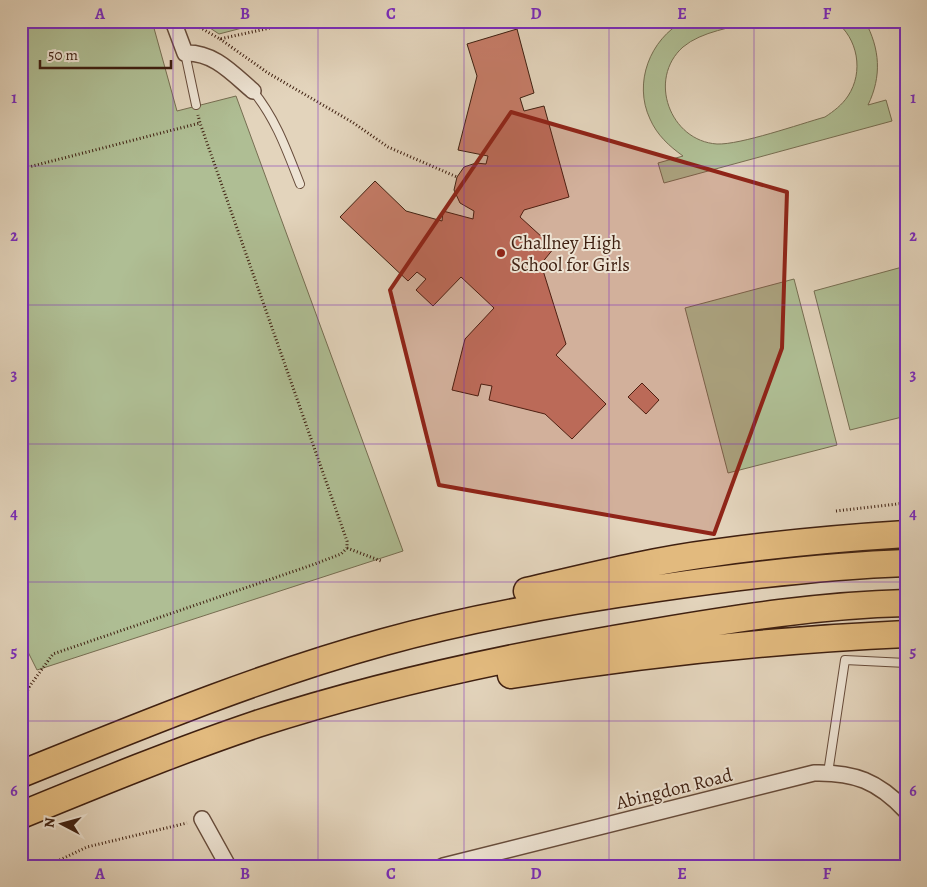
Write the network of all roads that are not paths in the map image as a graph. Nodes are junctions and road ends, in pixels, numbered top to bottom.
1 (174, 21) edge
2 (185, 53) junction
3 (253, 91) joint
4 (196, 105) road end
5 (300, 184) dead end
6 (906, 534) edge
7 (906, 564) edge
8 (906, 602) edge
9 (906, 634) edge
10 (385, 641) junction
11 (906, 663) edge
12 (350, 698) junction
13 (828, 773) junction
14 (21, 774) edge
15 (906, 810) edge
16 (21, 815) edge
17 (202, 819) road end
18 (228, 866) edge
19 (443, 866) edge

1 - 2 street
2 - 3 street
2 - 4 lane
3 - 5 lane
6 - 10 highway
7 - 10 highway
8 - 12 highway
9 - 12 highway
10 - 14 highway
11 - 13 lane
12 - 16 highway
13 - 15 street, Abingdon Road
13 - 19 street, Abingdon Road
17 - 18 street

